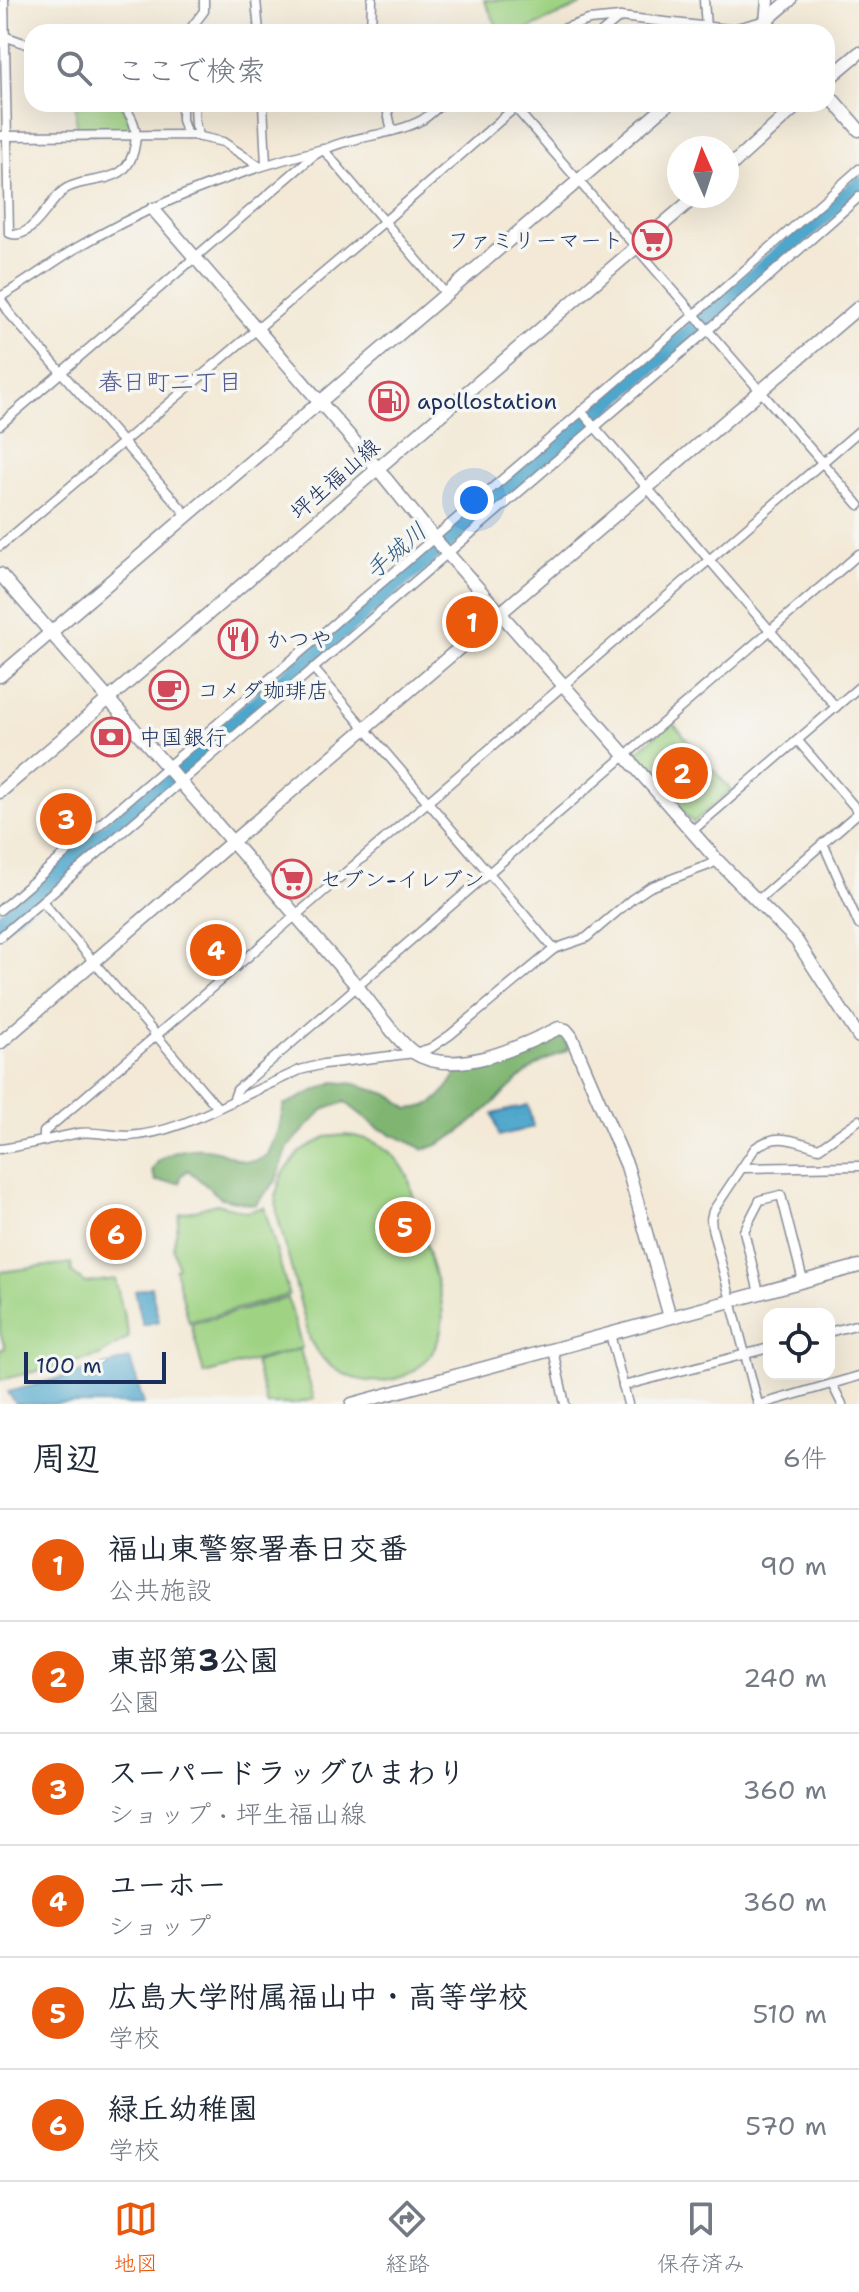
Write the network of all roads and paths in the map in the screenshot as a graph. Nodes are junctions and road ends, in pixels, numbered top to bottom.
1 (4, 0) edge
2 (204, 0) edge
3 (256, 0) edge
4 (372, 0) edge
5 (704, 0) edge
6 (768, 0) edge
7 (790, 0) edge
8 (620, 17) junction
9 (194, 24) edge
10 (258, 24) edge
11 (371, 24) edge
12 (577, 24) edge
13 (612, 24) edge
14 (687, 24) edge
15 (706, 24) edge
16 (770, 24) edge
17 (772, 24) edge
18 (4, 36) junction
19 (24, 43) edge
20 (859, 53) edge
21 (835, 73) edge
22 (835, 102) edge
23 (128, 112) edge
24 (182, 112) edge
25 (194, 112) edge
26 (263, 112) edge
27 (388, 112) edge
28 (432, 112) edge
29 (507, 112) edge
30 (521, 112) edge
31 (659, 112) edge
32 (790, 112) edge
33 (859, 130) edge
34 (392, 131) junction
35 (136, 135) junction
36 (187, 135) junction
37 (3, 136) edge
38 (200, 137) junction
39 (323, 149) junction
40 (739, 158) edge
41 (263, 165) junction
42 (859, 169) edge
43 (578, 180) junction
44 (859, 197) edge
45 (683, 208) edge
46 (153, 209) junction
47 (385, 221) junction
48 (637, 249) junction
49 (194, 256) junction
50 (446, 294) junction
51 (0, 298) edge
52 (859, 307) edge
53 (10, 314) junction
54 (695, 316) junction
55 (0, 322) edge
56 (257, 329) junction
57 (705, 329) junction
58 (61, 371) junction
59 (760, 391) junction
60 (320, 401) junction
61 (582, 412) junction
62 (0, 425) edge
63 (593, 425) junction
64 (859, 431) edge
65 (123, 443) junction
66 (822, 462) junction
67 (378, 469) junction
68 (648, 488) junction
69 (859, 505) edge
70 (187, 515) junction
71 (434, 538) junction
72 (0, 546) edge
73 (446, 551) junction
74 (859, 554) edge
75 (709, 561) junction
76 (0, 574) edge
77 (500, 613) junction
78 (770, 631) junction
79 (50, 632) junction
80 (313, 668) junction
81 (0, 676) edge
82 (564, 685) junction
83 (859, 687) edge
84 (108, 700) junction
85 (836, 707) junction
86 (365, 728) junction
87 (798, 741) junction
88 (625, 756) junction
89 (173, 774) junction
90 (0, 792) edge
91 (428, 801) junction
92 (692, 831) junction
93 (232, 842) junction
94 (823, 843) junction
95 (717, 860) junction
96 (489, 872) junction
97 (758, 900) junction
98 (42, 901) junction
99 (0, 910) edge
100 (296, 915) junction
101 (859, 925) edge
102 (0, 937) edge
103 (554, 949) junction
104 (93, 962) junction
105 (357, 986) junction
106 (156, 1034) junction
107 (859, 1037) edge
108 (0, 1043) edge
109 (415, 1053) junction
110 (233, 1101) junction
111 (218, 1108) junction
112 (859, 1120) edge
113 (44, 1141) junction
114 (0, 1149) edge
115 (859, 1166) edge
116 (742, 1168) junction
117 (859, 1266) edge
118 (803, 1281) junction
119 (759, 1293) junction
120 (730, 1301) junction
121 (670, 1317) junction
122 (859, 1324) edge
123 (835, 1330) edge
124 (610, 1334) junction
125 (553, 1350) junction
126 (763, 1350) edge
127 (744, 1355) junction
128 (859, 1376) edge
129 (832, 1384) junction
130 (623, 1386) junction
131 (352, 1404) edge
132 (565, 1404) edge
133 (628, 1404) edge
134 (760, 1404) edge
135 (842, 1404) edge

1 - 18 street
2 - 9 street
3 - 10 street
4 - 11 street
5 - 15 street
6 - 16 street
7 - 17 street
8 - 12 street
8 - 13 street
8 - 14 street
18 - 19 street
18 - 37 street
20 - 21 street
22 - 33 street
23 - 35 street
24 - 36 street
25 - 38 street
26 - 41 street
27 - 34 street
28 - 34 street
29 - 47 street
30 - 43 street
31 - 43 street
32 - 40 street
34 - 39 street
35 - 36 street
35 - 37 street
35 - 37 street
36 - 38 street
38 - 41 street
39 - 41 street
39 - 47 street
39 - 49 street
41 - 46 street
42 - 54 street
43 - 48 street
43 - 50 street
44 - 57 street
45 - 48 street, 坪生福山線
46 - 49 street
46 - 51 street
47 - 50 street
47 - 56 street
48 - 54 street
48 - 67 street, 坪生福山線
49 - 56 street
49 - 58 street
50 - 60 street
51 - 53 street
52 - 59 street
53 - 55 street
53 - 58 street
54 - 57 street
54 - 61 street
56 - 60 street
56 - 65 street
57 - 59 street
57 - 63 street
58 - 62 street
58 - 65 street
59 - 66 street
59 - 68 street
60 - 67 street
60 - 70 street
61 - 63 street
61 - 71 street
63 - 68 street
63 - 73 street
64 - 66 street
65 - 70 street
65 - 72 street
66 - 69 street
66 - 75 street
67 - 71 street
67 - 84 street, 坪生福山線
68 - 75 street
68 - 77 street
70 - 79 street
71 - 73 street
71 - 89 street
73 - 77 street
73 - 80 street
74 - 78 street
75 - 78 street
75 - 82 street
76 - 79 street
77 - 82 street
77 - 86 street
78 - 85 street
78 - 88 street
79 - 81 street
79 - 84 street
80 - 86 street
80 - 89 street
82 - 88 street
82 - 91 street
83 - 85 street
84 - 89 street
84 - 90 street, 坪生福山線
85 - 87 street
86 - 91 street
86 - 93 street
87 - 92 street
87 - 94 street
88 - 92 street
88 - 96 street
89 - 93 street
89 - 98 street
89 - 99 street
91 - 96 street
91 - 100 street
92 - 95 street
93 - 100 street
93 - 104 street
94 - 97 street
94 - 101 street
95 - 97 street
95 - 103 street
96 - 103 street
96 - 105 street
97 - 107 street
98 - 102 street
98 - 104 street
100 - 105 street
100 - 106 street
103 - 109 street
104 - 106 street
104 - 108 street
105 - 109 street
105 - 110 street
106 - 111 street
106 - 113 street
109 - 110 street
109 - 121 street
110 - 111 street
111 - 113 street
112 - 116 street
113 - 114 street
115 - 116 street
116 - 120 street
117 - 118 street
118 - 119 street
118 - 119 street
119 - 120 street
120 - 121 street
120 - 127 street
121 - 124 street
122 - 123 street
124 - 125 street
124 - 130 street
125 - 131 street
125 - 132 street
126 - 127 street
127 - 130 street
127 - 134 street
128 - 129 street
129 - 134 street
129 - 135 street
130 - 133 street

